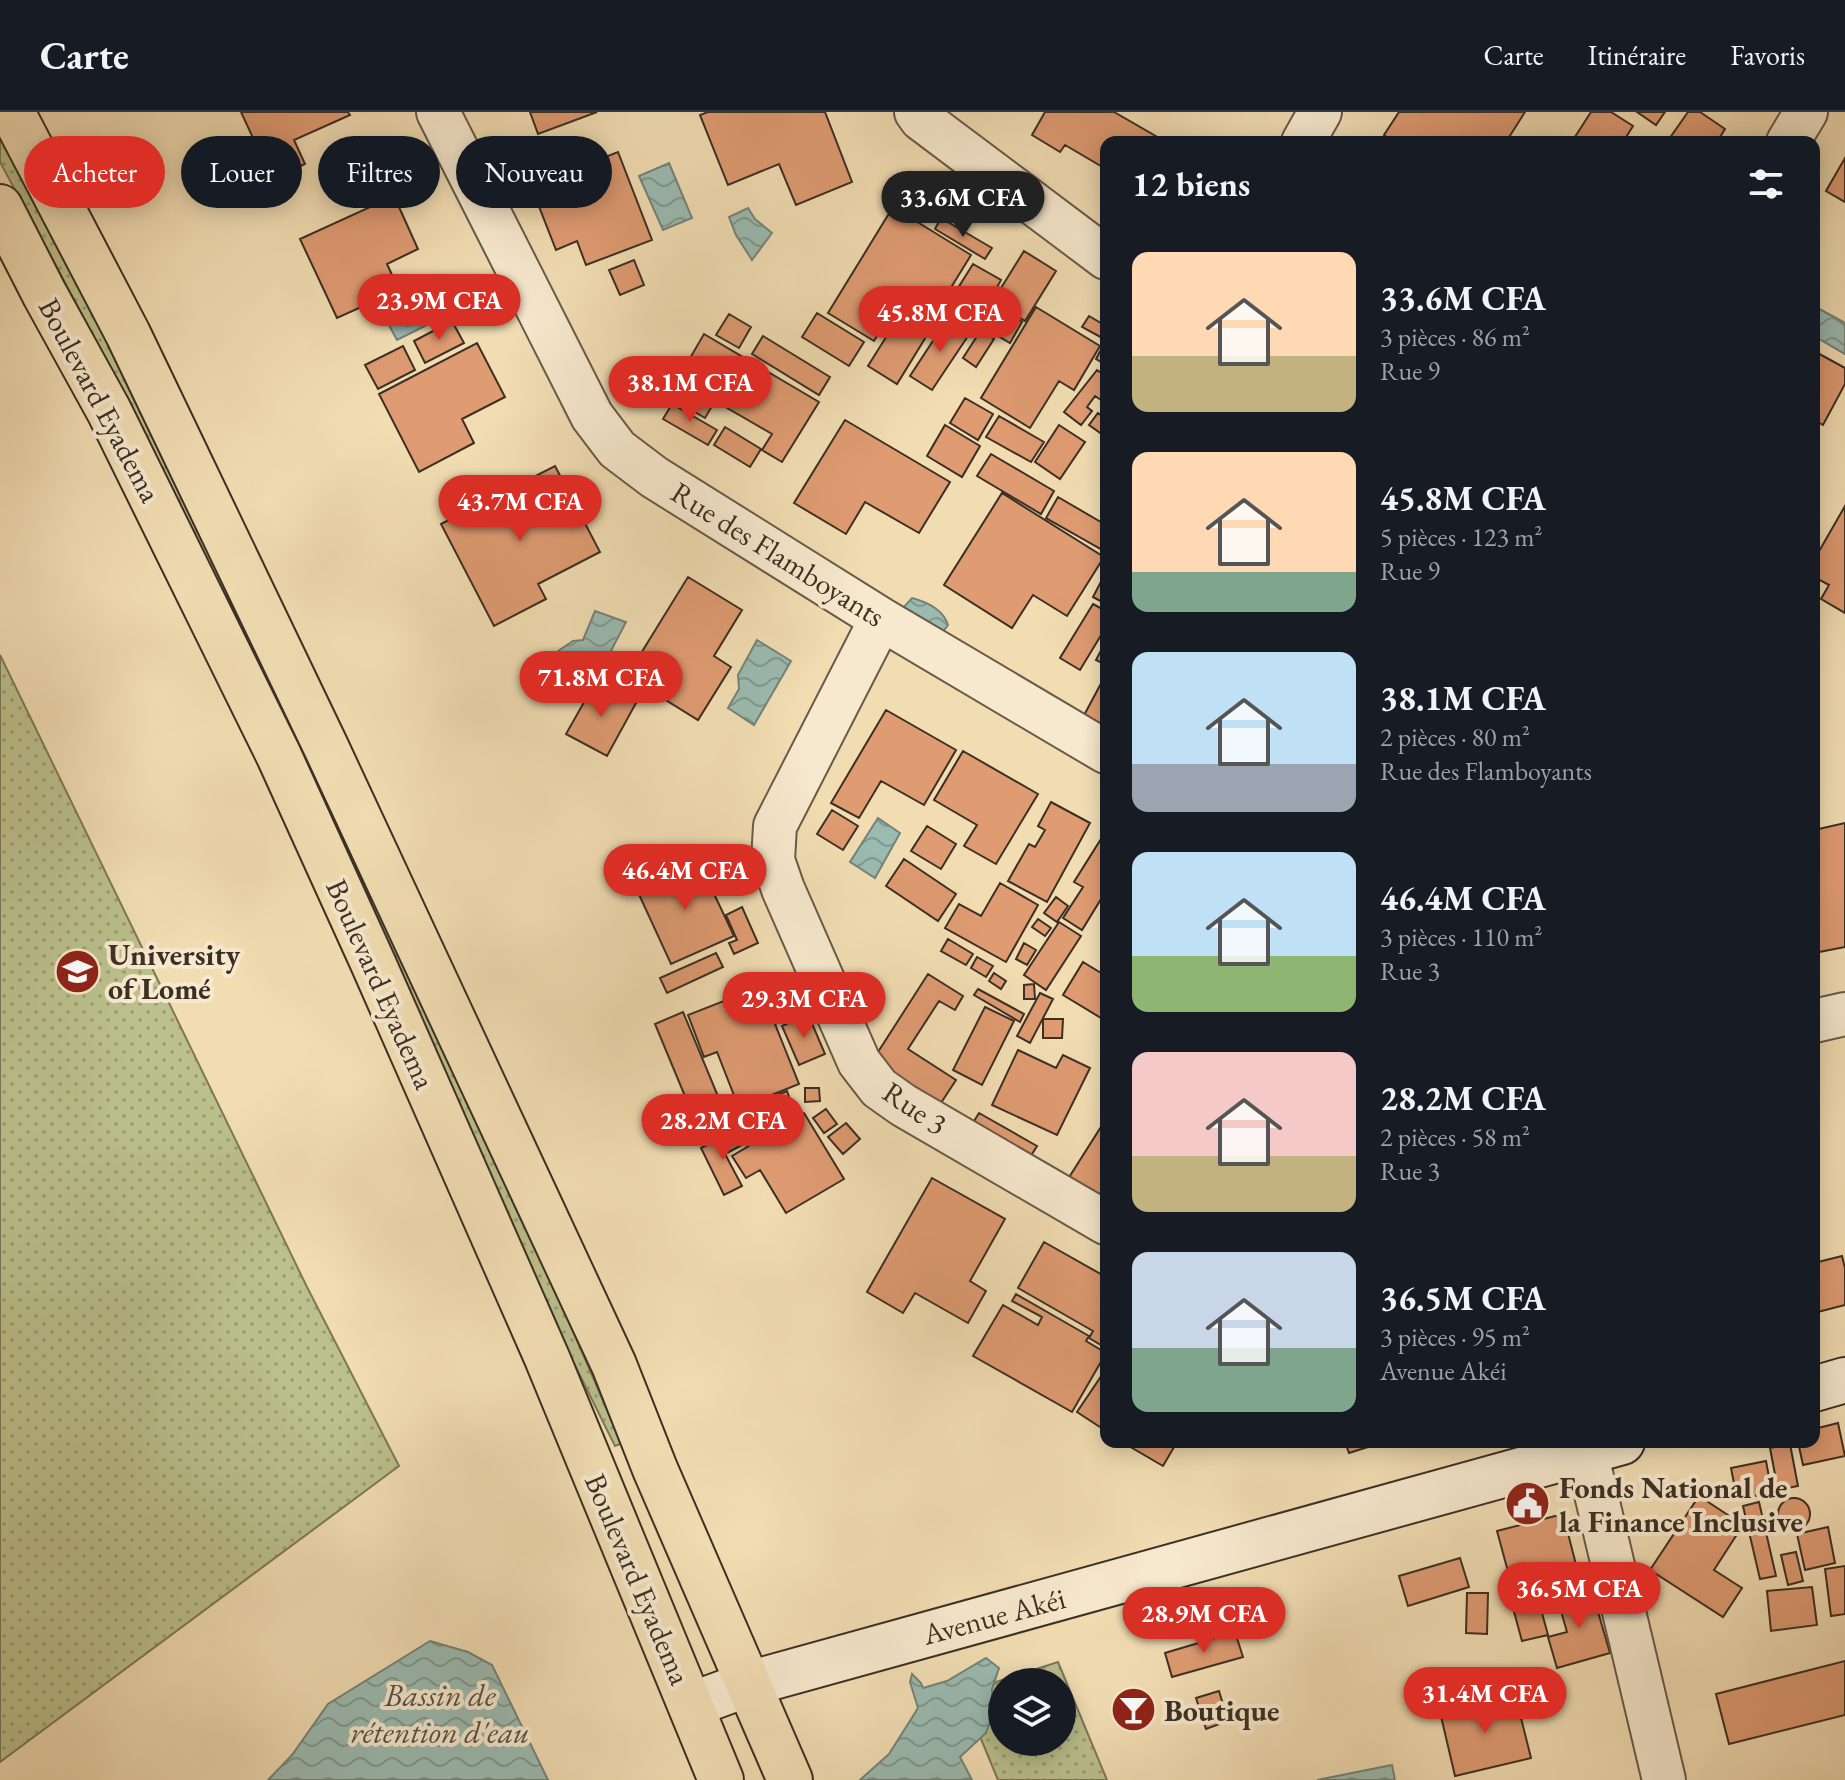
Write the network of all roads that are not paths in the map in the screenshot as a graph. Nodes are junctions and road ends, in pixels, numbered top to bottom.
1 (12, 112) edge
2 (438, 112) edge
3 (916, 112) edge
4 (1320, 112) edge
5 (1806, 112) edge
6 (1306, 136) edge
7 (1792, 136) edge
8 (0, 207) edge
9 (1100, 253) edge
10 (881, 619) junction
11 (1100, 748) edge
12 (1845, 1014) edge
13 (1820, 1020) edge
14 (1100, 1220) edge
15 (1845, 1380) edge
16 (1820, 1387) edge
17 (1600, 1448) edge
18 (1604, 1448) edge
19 (748, 1684) junction
20 (691, 1705) junction
21 (721, 1780) edge
22 (790, 1780) edge
23 (1664, 1780) edge

1 - 19 highway
2 - 10 street, Rue des Flamboyants
3 - 9 street
4 - 6 street
5 - 7 street
8 - 20 highway, Boulevard Eyadema
10 - 11 street, Rue des Flamboyants
10 - 14 street, Rue 3
12 - 13 street
15 - 16 main road
17 - 19 main road, Avenue Akéi
18 - 23 street
19 - 20 main road, Avenue Akéi
19 - 22 highway
20 - 21 highway, Boulevard Eyadema

